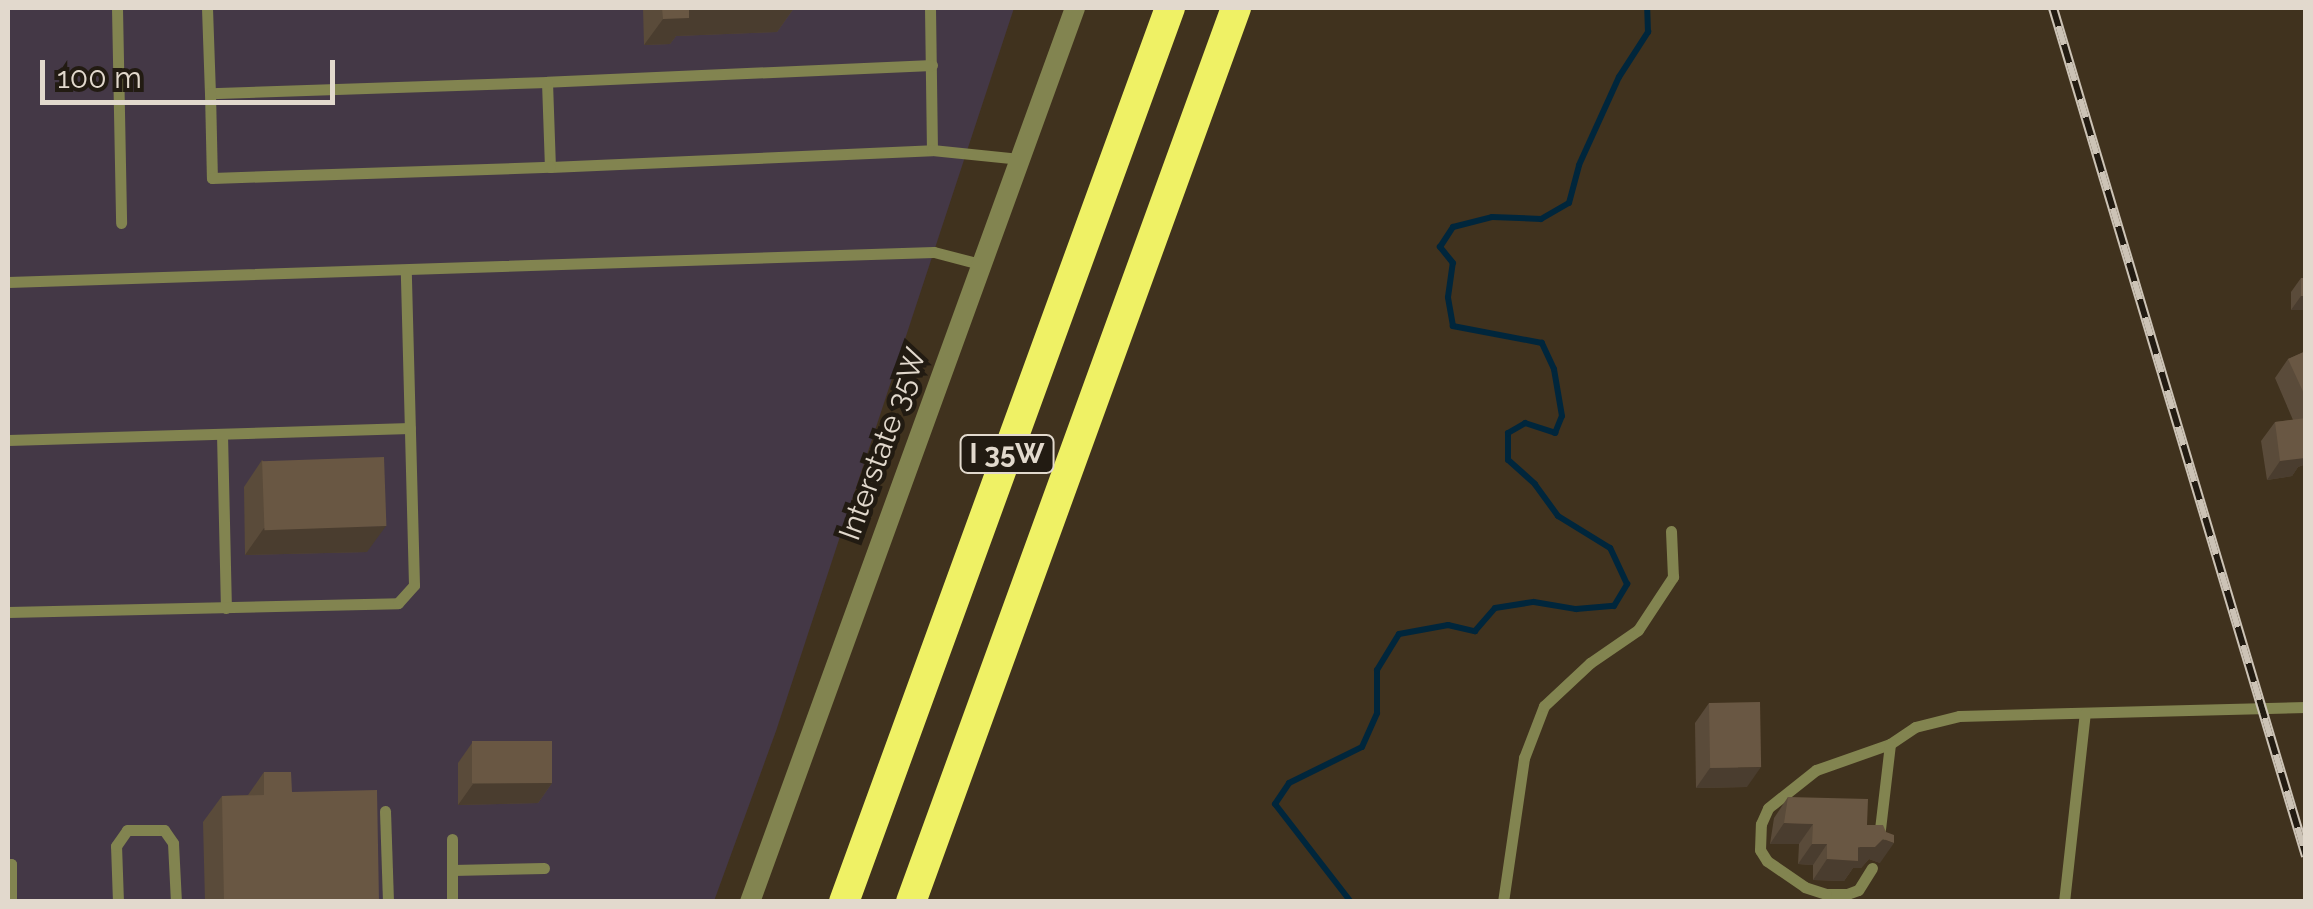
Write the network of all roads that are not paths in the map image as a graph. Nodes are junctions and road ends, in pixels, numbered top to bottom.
1 (117, 8) edge
2 (207, 8) edge
3 (930, 8) edge
4 (1075, 8) edge
5 (1170, 8) edge
6 (1236, 8) edge
7 (932, 65) junction
8 (546, 82) junction
9 (210, 93) junction
10 (932, 150) junction
11 (1019, 159) junction
12 (550, 167) junction
13 (121, 223) dead end
14 (980, 264) junction
15 (406, 270) junction
16 (8, 282) edge
17 (410, 428) junction
18 (222, 434) junction
19 (8, 440) edge
20 (1671, 531) dead end
21 (226, 608) junction
22 (8, 612) edge
23 (2306, 707) edge
24 (2086, 713) junction
25 (1890, 744) junction
26 (384, 810) dead end
27 (452, 838) dead end
28 (1878, 846) edge
29 (8, 864) edge
30 (544, 868) dead end
31 (1872, 868) dead end
32 (452, 870) junction
33 (12, 902) edge
34 (118, 902) edge
35 (176, 902) edge
36 (388, 902) edge
37 (452, 902) edge
38 (750, 902) edge
39 (844, 902) edge
40 (911, 902) edge
41 (1503, 902) edge
42 (2064, 902) edge

1 - 13 lane
2 - 9 lane
3 - 7 lane
4 - 11 street, Interstate 35W
5 - 39 highway, I 35W
6 - 40 highway, I 35W
7 - 8 lane
7 - 10 lane
8 - 9 lane
8 - 12 lane
9 - 12 lane
10 - 11 lane
10 - 12 lane
11 - 14 street, Interstate 35W
14 - 15 lane
14 - 38 street, Interstate 35W
15 - 16 lane
15 - 17 lane
17 - 18 lane
17 - 21 lane
18 - 19 lane
18 - 21 lane
20 - 41 lane
21 - 22 lane
23 - 24 lane
24 - 25 lane
24 - 42 lane
25 - 28 lane
25 - 31 lane
26 - 36 lane
27 - 32 lane
29 - 33 lane
30 - 32 lane
32 - 37 lane
34 - 35 lane

